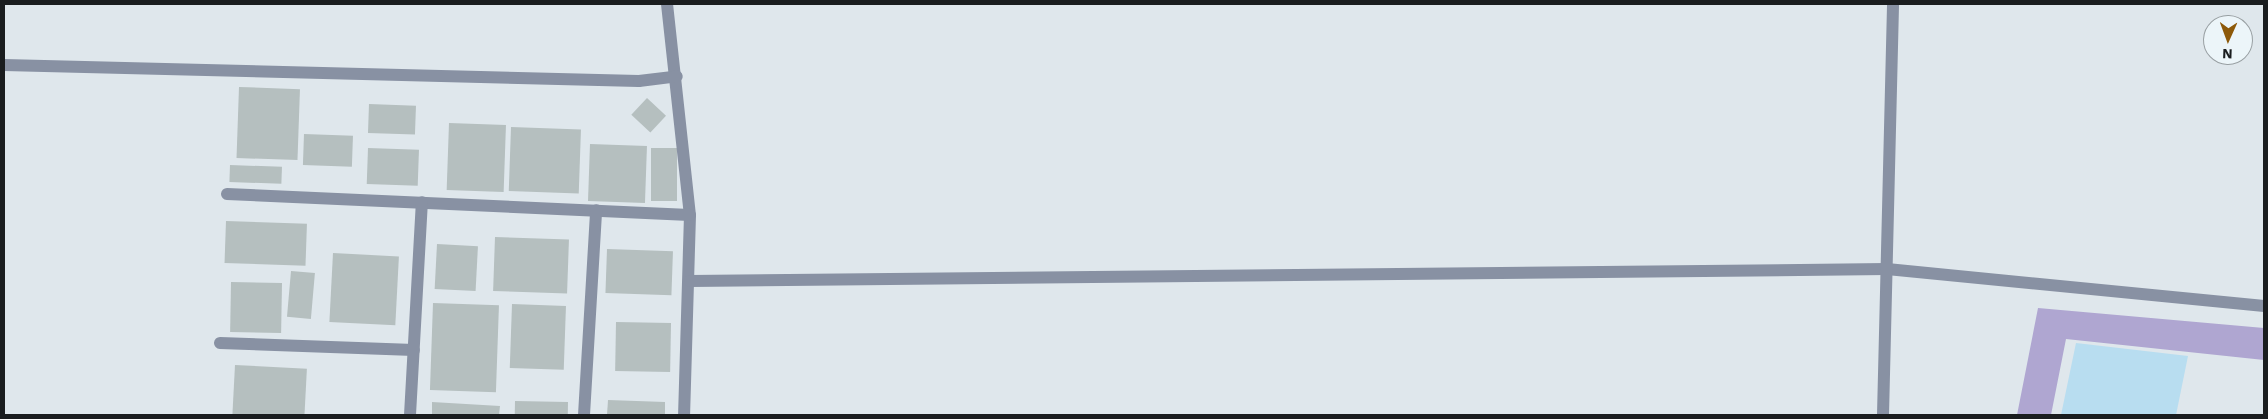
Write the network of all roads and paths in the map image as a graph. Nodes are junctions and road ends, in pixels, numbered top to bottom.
1 (668, 4) edge
2 (1893, 4) edge
3 (4, 65) edge
4 (677, 76) junction
5 (227, 194) dead end
6 (422, 202) junction
7 (596, 210) junction
8 (690, 215) junction
9 (1887, 269) junction
10 (690, 280) junction
11 (2264, 306) edge
12 (220, 343) dead end
13 (414, 350) junction
14 (410, 415) edge
15 (584, 415) edge
16 (684, 415) edge
17 (1883, 415) edge

1 - 4 street
2 - 9 street
3 - 4 street
4 - 8 street
5 - 6 street
6 - 7 street
6 - 13 street
7 - 8 street
7 - 15 street
8 - 10 street
9 - 10 street
9 - 11 street
9 - 17 street
10 - 16 street
12 - 13 street
13 - 14 street

